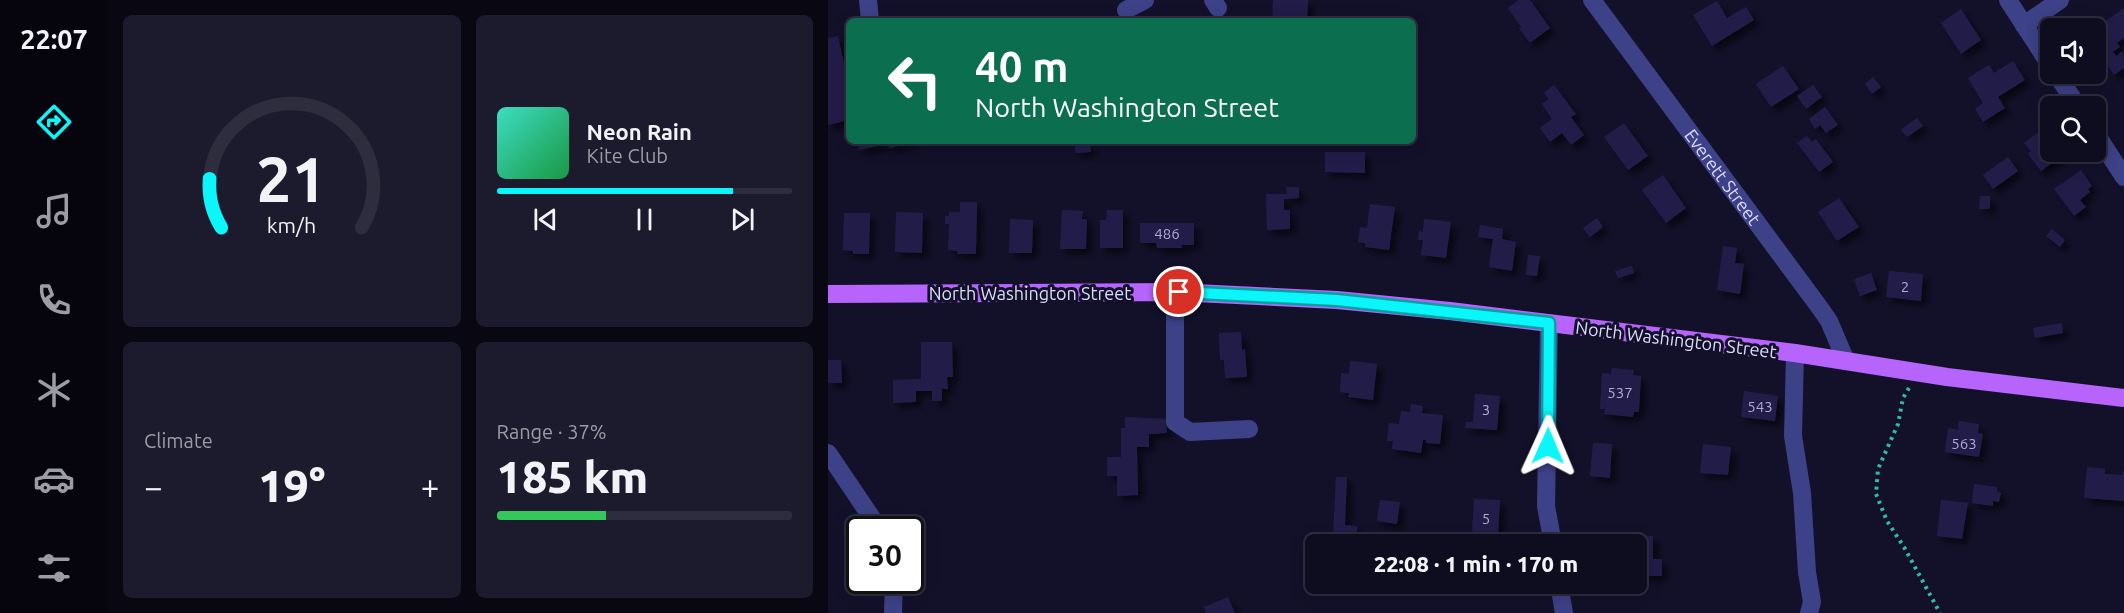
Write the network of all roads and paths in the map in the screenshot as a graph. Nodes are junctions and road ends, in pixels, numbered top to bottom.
1 (868, 0) edge
2 (1145, 0) edge
3 (1592, 0) edge
4 (2008, 0) edge
5 (2060, 0) edge
6 (1126, 10) dead end
7 (870, 18) edge
8 (2024, 25) junction
9 (2040, 50) edge
10 (2106, 149) edge
11 (2124, 177) edge
12 (1175, 292) junction
13 (828, 294) edge
14 (1549, 323) junction
15 (1795, 353) junction
16 (1846, 361) junction
17 (1919, 372) junction
18 (2124, 398) edge
19 (1249, 429) dead end
20 (828, 453) edge
21 (872, 516) edge
22 (1551, 534) edge
23 (894, 594) edge
24 (1561, 594) edge
25 (893, 613) edge
26 (1564, 613) edge
27 (1809, 613) edge
28 (1940, 613) edge

1 - 7 street
2 - 6 street
3 - 16 street, Everett Street
4 - 8 street
5 - 8 street
8 - 9 street
10 - 11 street
12 - 13 main road, North Washington Street
12 - 14 main road, North Washington Street
12 - 19 street
14 - 15 main road, North Washington Street
14 - 22 street
15 - 16 main road, North Washington Street
15 - 27 street
16 - 17 main road, North Washington Street
17 - 18 main road, North Washington Street
17 - 28 path
20 - 21 street
23 - 25 street
24 - 26 street

